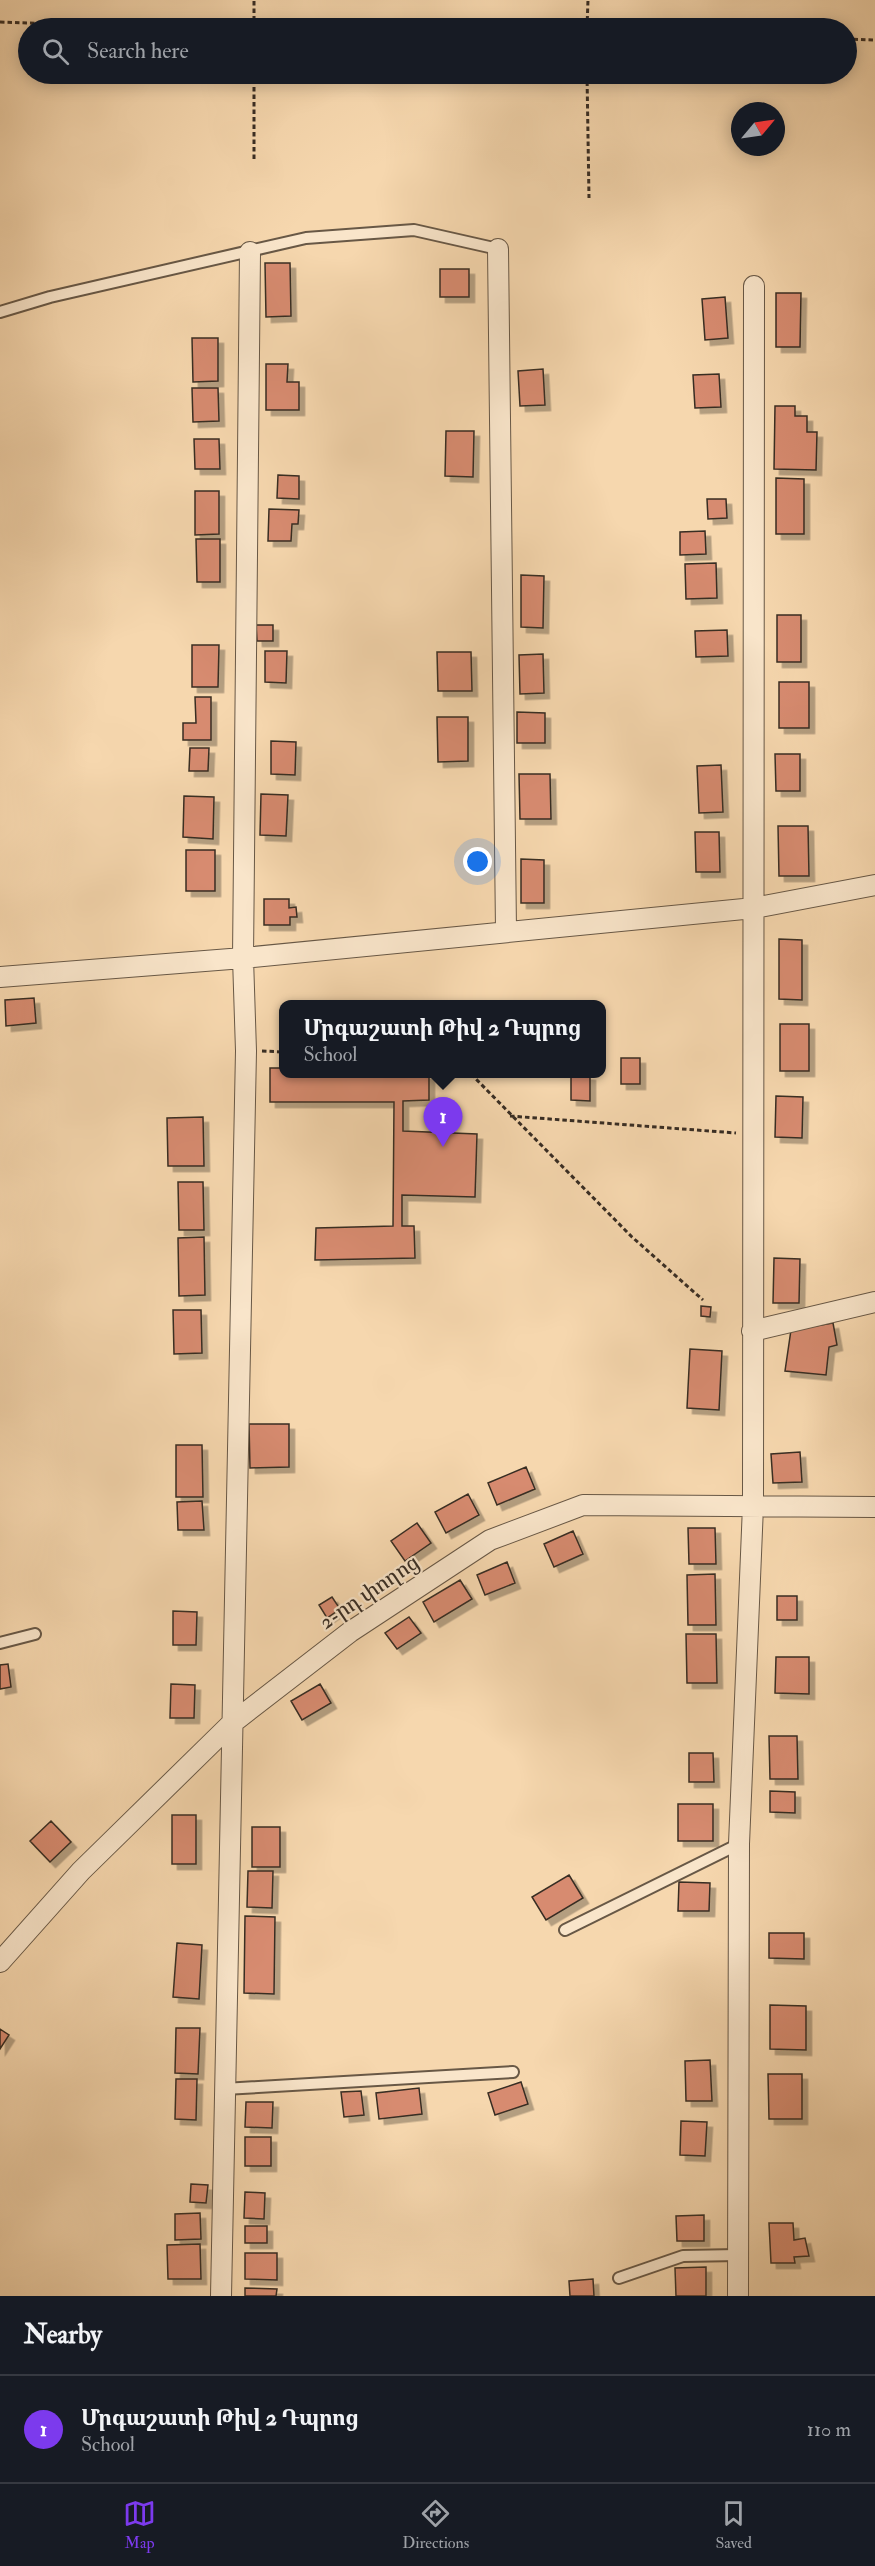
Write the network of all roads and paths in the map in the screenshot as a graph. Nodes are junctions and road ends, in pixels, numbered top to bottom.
1 (254, 0) edge
2 (588, 0) edge
3 (254, 18) edge
4 (587, 18) edge
5 (0, 22) edge
6 (18, 23) edge
7 (857, 39) edge
8 (875, 40) edge
9 (254, 84) edge
10 (587, 84) edge
11 (254, 159) dead end
12 (589, 198) dead end
13 (498, 249) joint
14 (250, 252) junction
15 (754, 286) dead end
16 (0, 312) edge
17 (875, 885) edge
18 (754, 908) junction
19 (506, 930) junction
20 (243, 958) junction
21 (0, 977) edge
22 (475, 1078) edge
23 (510, 1116) junction
24 (753, 1134) junction
25 (703, 1300) dead end
26 (875, 1302) edge
27 (752, 1331) junction
28 (753, 1506) junction
29 (875, 1507) edge
30 (35, 1634) dead end
31 (0, 1643) edge
32 (231, 1724) junction
33 (740, 1844) junction
34 (565, 1930) dead end
35 (0, 1962) edge
36 (513, 2072) dead end
37 (224, 2089) junction
38 (738, 2255) junction
39 (619, 2278) dead end
40 (221, 2296) edge
41 (738, 2296) edge

1 - 3 path
2 - 4 path
5 - 6 path
7 - 8 path
9 - 11 path
10 - 12 path
13 - 14 lane
13 - 19 street
14 - 16 lane
14 - 20 street
15 - 18 street
17 - 18 street
18 - 19 street
18 - 24 street
19 - 20 street
20 - 21 street
20 - 32 street
22 - 23 path
23 - 24 path
23 - 25 path
24 - 27 street
26 - 27 street
27 - 28 street
28 - 29 street, 2-րդ փողոց
28 - 32 street, 2-րդ փողոց
28 - 33 street
30 - 31 lane
32 - 35 street, 2-րդ փողոց
32 - 37 street
33 - 34 lane
33 - 38 street
36 - 37 lane
37 - 40 street
38 - 39 lane
38 - 41 street

